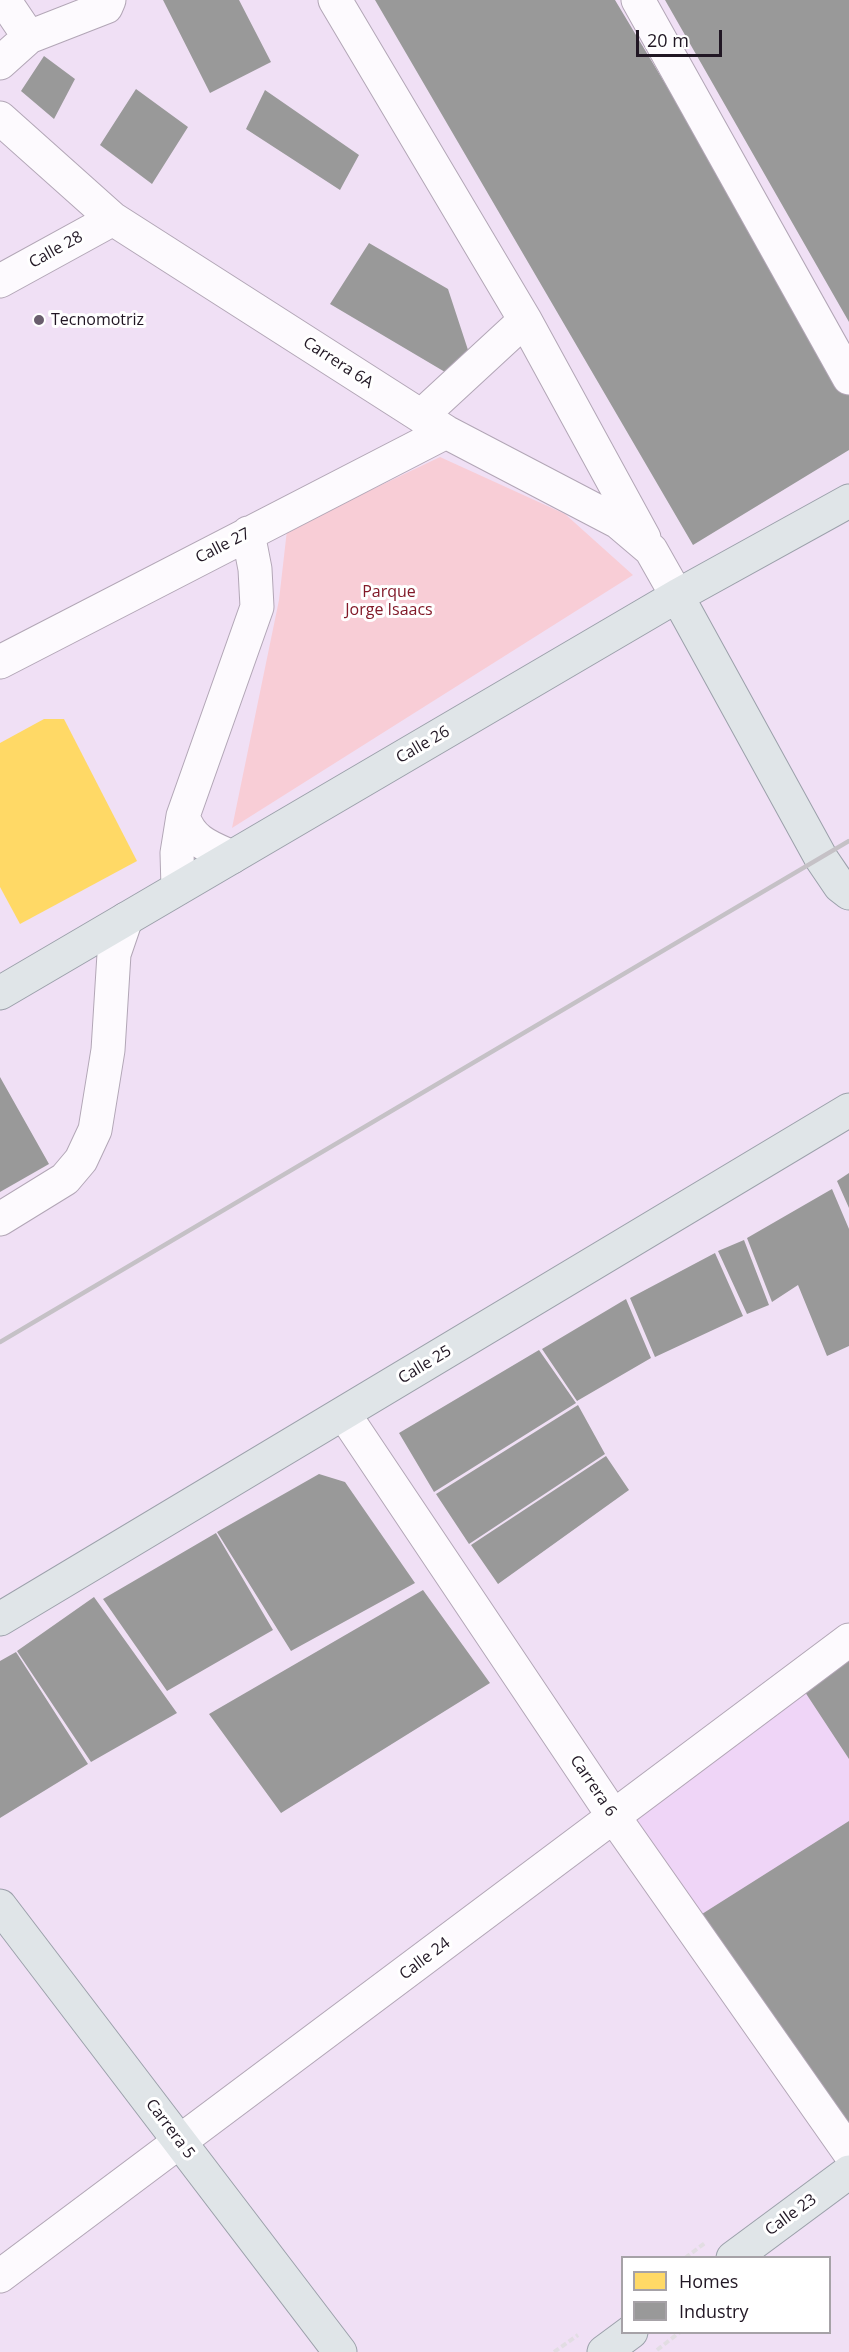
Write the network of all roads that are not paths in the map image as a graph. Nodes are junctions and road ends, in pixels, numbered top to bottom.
1 (4, 0) edge
2 (110, 0) edge
3 (335, 0) edge
4 (638, 0) edge
5 (29, 37) junction
6 (0, 63) edge
7 (0, 118) edge
8 (113, 219) junction
9 (0, 280) edge
10 (525, 320) junction
11 (849, 378) edge
12 (433, 424) junction
13 (849, 501) edge
14 (249, 533) junction
15 (651, 550) junction
16 (677, 596) junction
17 (0, 662) edge
18 (183, 816) junction
19 (232, 857) junction
20 (178, 888) junction
21 (849, 893) edge
22 (126, 919) junction
23 (3, 984) edge
24 (849, 1110) edge
25 (0, 1219) edge
26 (344, 1414) junction
27 (0, 1618) edge
28 (849, 1640) edge
29 (614, 1817) junction
30 (0, 1906) edge
31 (180, 2143) junction
32 (849, 2152) edge
33 (849, 2172) edge
34 (736, 2256) edge
35 (0, 2276) edge
36 (628, 2334) edge
37 (340, 2352) edge
38 (604, 2352) edge

1 - 5 street
2 - 5 street
3 - 10 street
4 - 11 street
5 - 6 street
7 - 8 street, Carrera 6A
8 - 9 street, Calle 28
8 - 12 street, Carrera 6A
10 - 12 street, Calle 27
10 - 15 street
12 - 14 street, Calle 27
12 - 15 street, Carrera 6A
13 - 16 main road, Calle 26
14 - 17 street, Calle 27
14 - 18 street
15 - 16 street, Carrera 6A
16 - 19 main road, Calle 26
16 - 21 main road
18 - 19 street
18 - 20 street
19 - 20 main road, Calle 26
20 - 22 main road, Calle 26
22 - 23 main road, Calle 26
22 - 25 street
24 - 26 main road, Calle 25
26 - 27 main road, Calle 25
26 - 29 street, Carrera 6
28 - 29 street, Calle 24
29 - 31 street, Calle 24
29 - 32 street, Carrera 6
30 - 31 main road, Carrera 5
31 - 35 street, Calle 24
31 - 37 main road, Carrera 5
33 - 34 main road, Calle 23
36 - 38 main road

